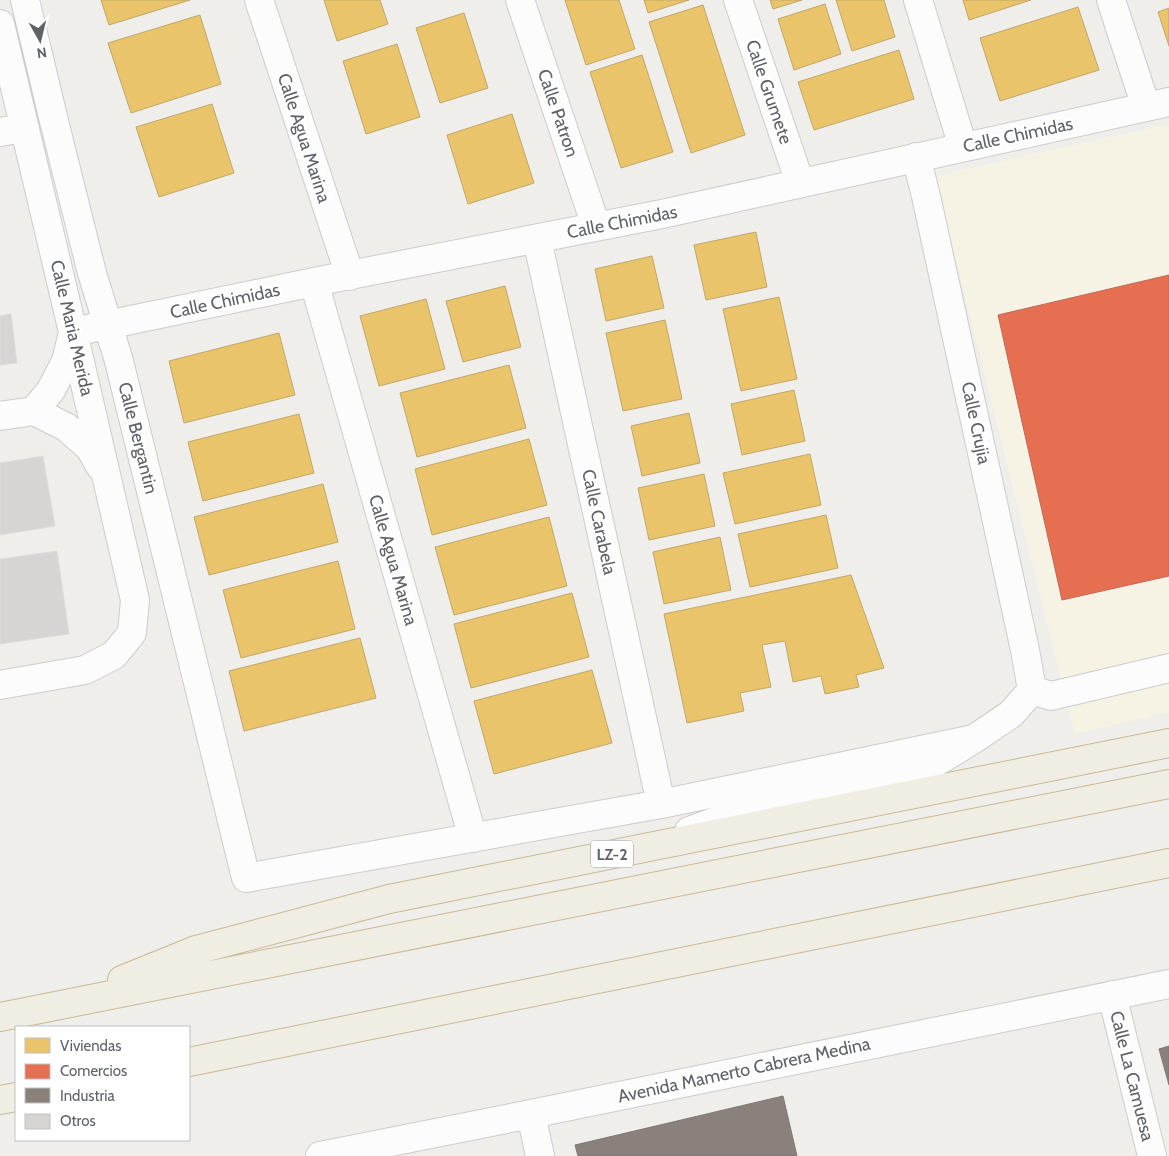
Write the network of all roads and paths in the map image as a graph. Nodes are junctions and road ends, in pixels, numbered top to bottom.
1 (25, 0) edge
2 (259, 0) edge
3 (520, 0) edge
4 (738, 0) edge
5 (918, 0) edge
6 (1111, 0) edge
7 (0, 24) edge
8 (1158, 105) edge
9 (12, 130) edge
10 (963, 147) junction
11 (916, 158) junction
12 (800, 183) junction
13 (596, 226) junction
14 (537, 239) junction
15 (350, 276) junction
16 (314, 282) junction
17 (108, 326) junction
18 (73, 332) junction
19 (34, 410) junction
20 (0, 416) edge
21 (107, 478) junction
22 (1169, 668) edge
23 (0, 685) edge
24 (1032, 690) junction
25 (974, 740) junction
26 (1169, 744) edge
27 (1169, 784) edge
28 (661, 804) junction
29 (473, 838) junction
30 (638, 849) junction
31 (1169, 863) edge
32 (1169, 984) edge
33 (1112, 995) junction
34 (66, 1004) junction
35 (0, 1017) edge
36 (190, 1062) edge
37 (15, 1097) edge
38 (0, 1100) edge
39 (530, 1114) junction
40 (320, 1156) edge
41 (540, 1156) edge
42 (1152, 1156) edge

1 - 17 street, Calle Bergantin
2 - 15 street, Calle Agua Marina
3 - 13 street, Calle Patron
4 - 12 street, Calle Grumete
5 - 10 street
6 - 8 street
7 - 9 street, Calle Maria Merida
8 - 10 street, Calle Chimidas
9 - 18 street, Calle Maria Merida
10 - 11 street, Calle Chimidas
11 - 12 street, Calle Chimidas
11 - 24 street, Calle Crujia
12 - 13 street, Calle Chimidas
13 - 14 street, Calle Chimidas
14 - 15 street, Calle Chimidas
14 - 28 street, Calle Carabela
15 - 16 street, Calle Chimidas
16 - 17 street, Calle Chimidas
16 - 29 street, Calle Agua Marina
17 - 18 street, Calle Chimidas
17 - 29 street, Calle Bergantin
18 - 19 street
18 - 21 street, Calle Maria Merida
19 - 20 street
19 - 21 street
21 - 23 street, Calle Maria Merida
22 - 24 street
24 - 25 street
25 - 28 street
25 - 30 street
26 - 30 highway, LZ-2
27 - 34 highway, LZ-2
28 - 29 street
30 - 34 highway, LZ-2
31 - 36 highway
32 - 33 street, Avenida Mamerto Cabrera Medina
33 - 39 street, Avenida Mamerto Cabrera Medina
33 - 42 street, Calle La Camuesa
34 - 35 highway, LZ-2
37 - 38 highway
39 - 40 street, Avenida Mamerto Cabrera Medina
39 - 41 street

